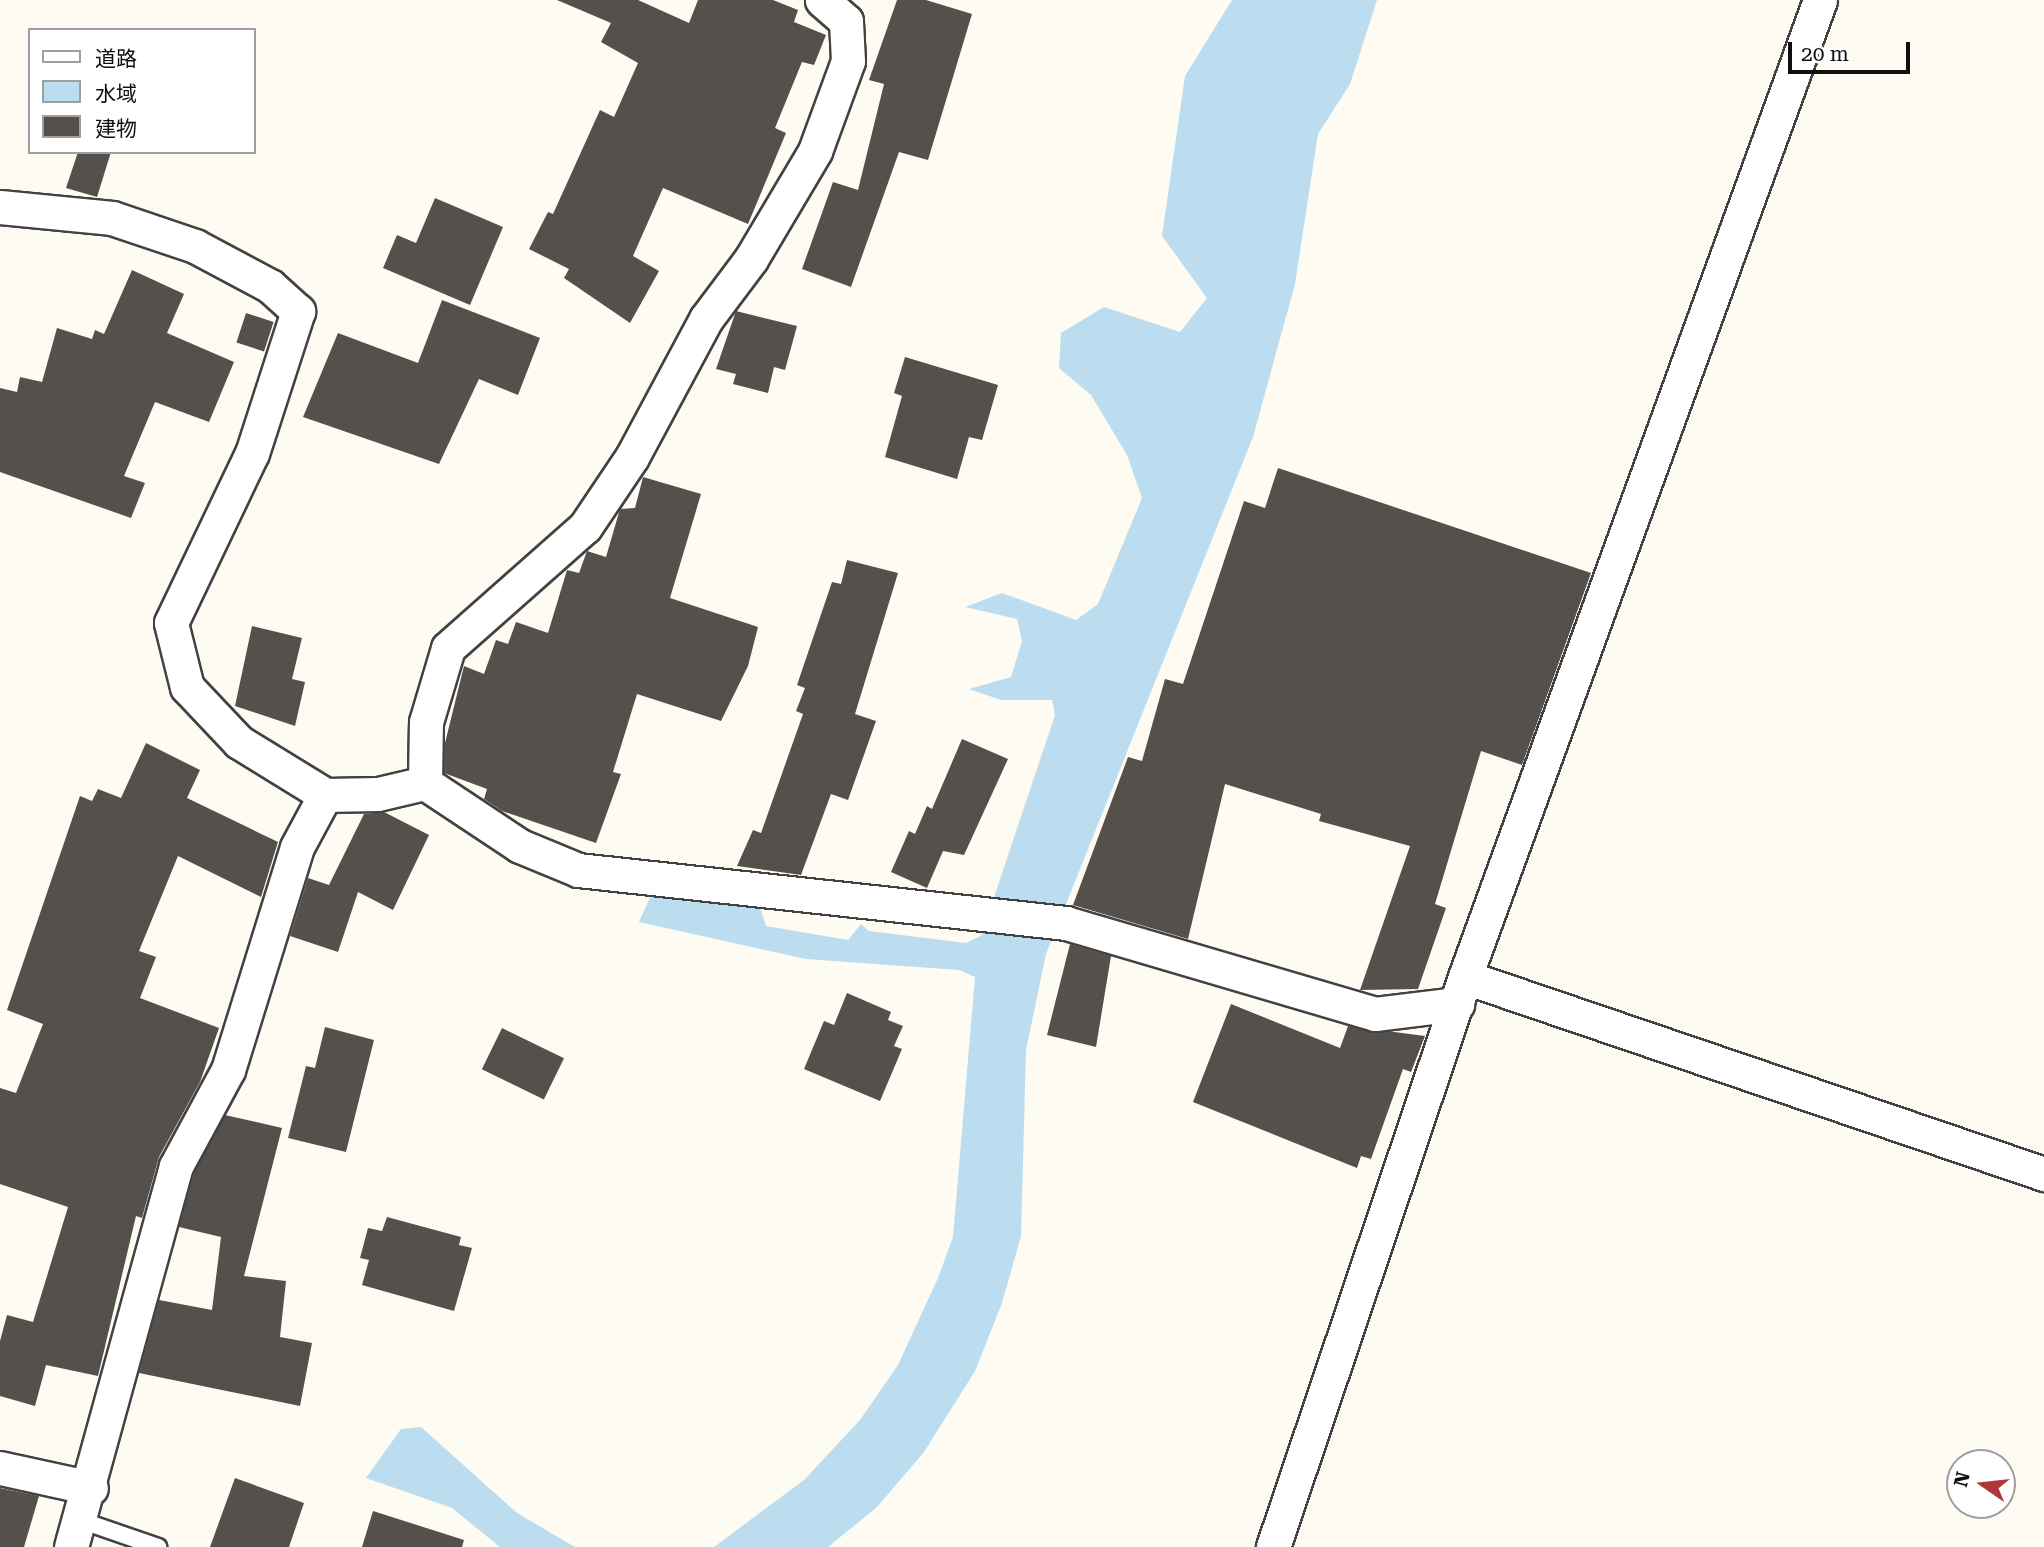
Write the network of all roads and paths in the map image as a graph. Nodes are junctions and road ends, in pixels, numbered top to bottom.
1 (822, 0) edge
2 (1820, 0) edge
3 (0, 207) edge
4 (425, 783) junction
5 (325, 795) junction
6 (1461, 991) junction
7 (2044, 1174) edge
8 (0, 1468) edge
9 (91, 1488) junction
10 (75, 1534) edge
11 (158, 1547) edge
12 (1273, 1547) edge

1 - 4 street
2 - 6 street
3 - 5 street
4 - 5 street
4 - 6 street
5 - 9 street
6 - 7 street
6 - 12 street
8 - 9 street
9 - 10 street
10 - 11 lane

